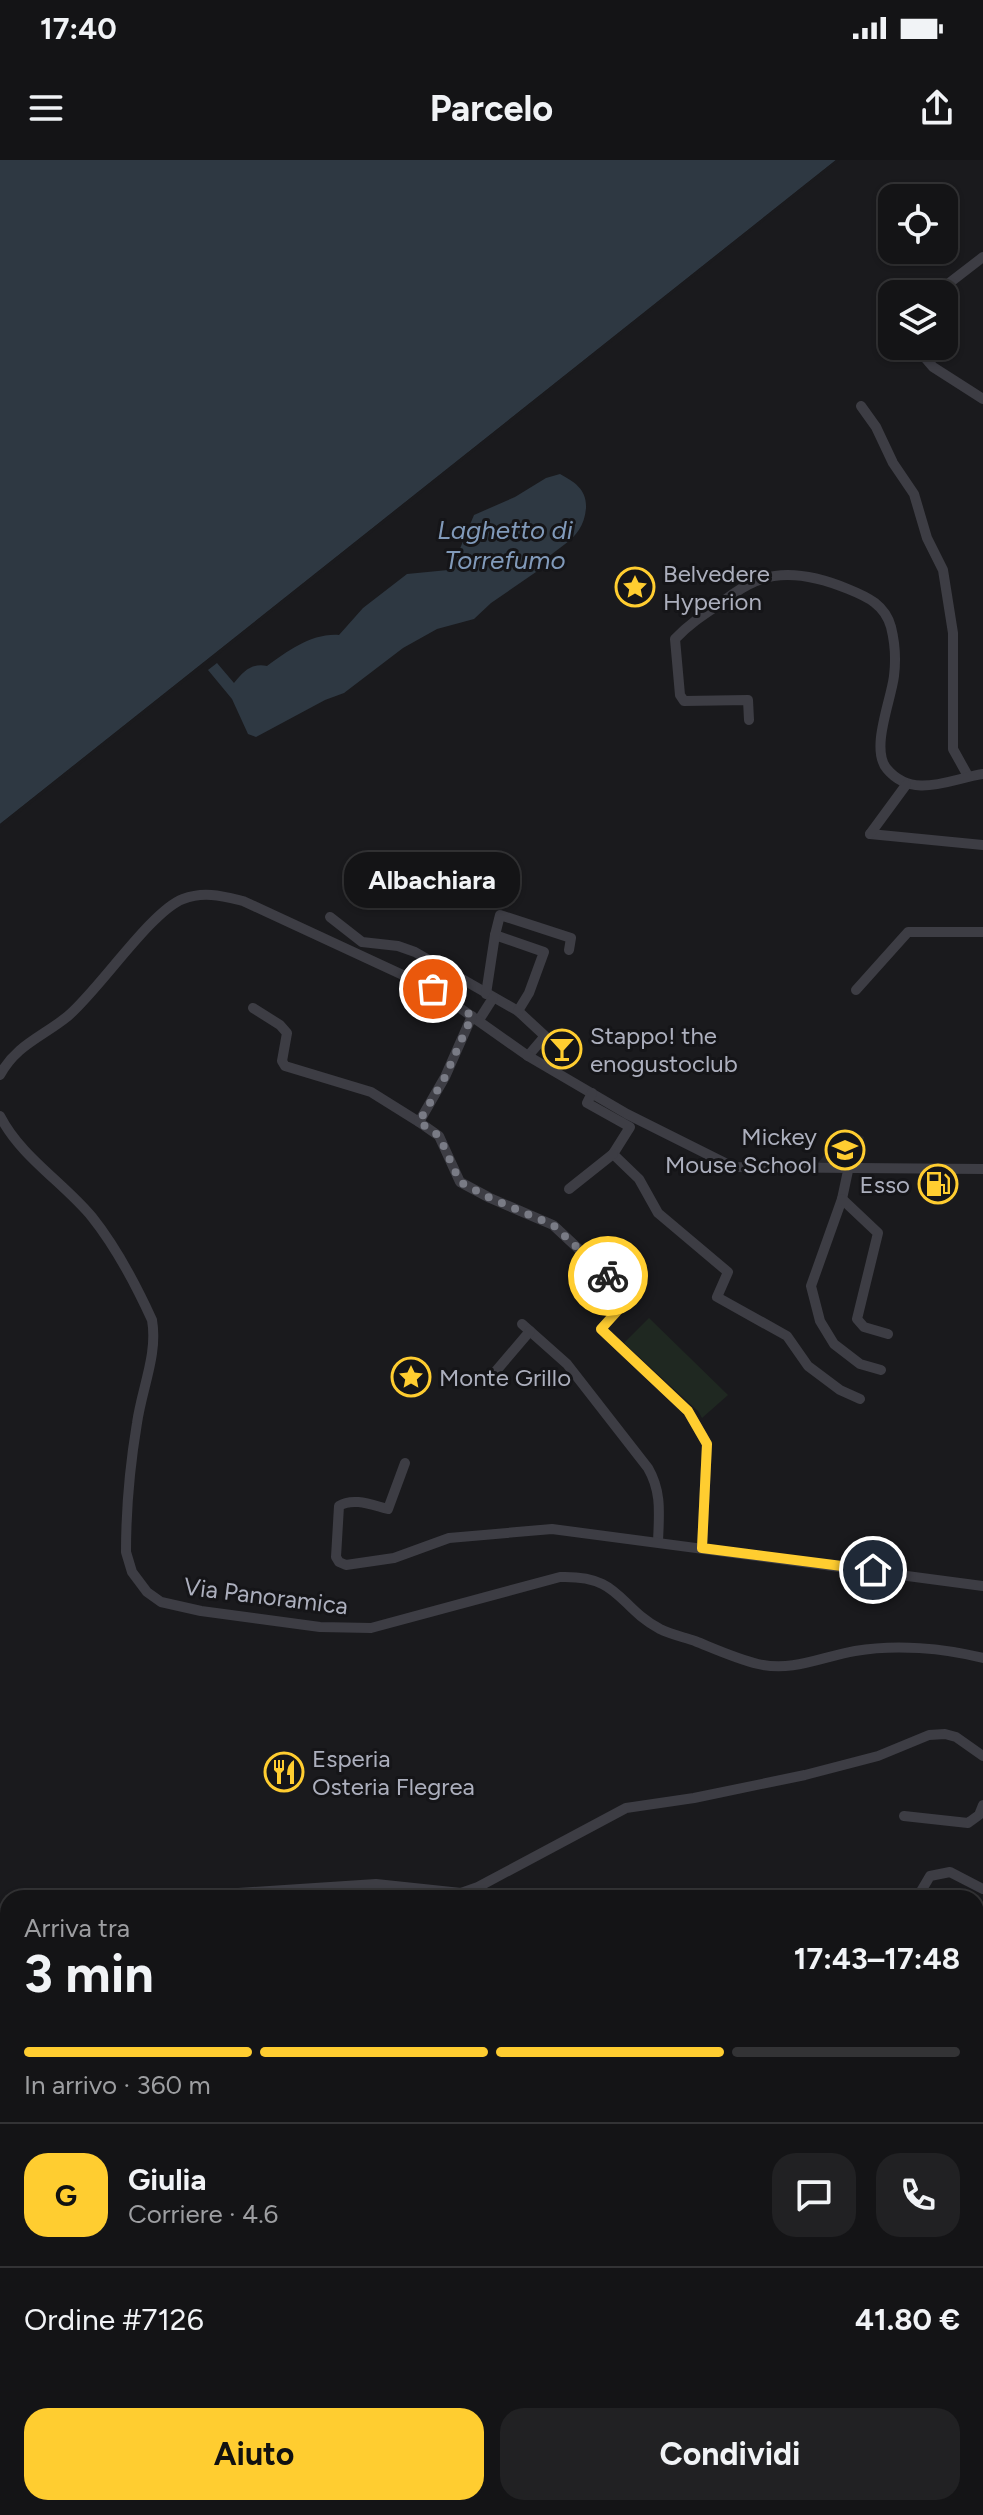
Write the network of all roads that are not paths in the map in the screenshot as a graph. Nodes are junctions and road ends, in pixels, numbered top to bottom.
1 (983, 257) edge
2 (953, 280) edge
3 (927, 360) edge
4 (983, 399) edge
5 (861, 406) dead end
6 (749, 720) dead end
7 (983, 774) edge
8 (968, 776) junction
9 (906, 785) junction
10 (983, 845) edge
11 (330, 917) dead end
12 (983, 932) edge
13 (495, 935) junction
14 (569, 950) dead end
15 (856, 990) dead end
16 (490, 996) junction
17 (253, 1008) dead end
18 (518, 1011) junction
19 (476, 1018) junction
20 (528, 1056) junction
21 (0, 1075) edge
22 (592, 1093) junction
23 (0, 1116) edge
24 (419, 1122) junction
25 (613, 1154) junction
26 (849, 1166) junction
27 (983, 1169) edge
28 (569, 1189) dead end
29 (842, 1199) junction
30 (888, 1334) dead end
31 (881, 1370) dead end
32 (490, 1378) dead end
33 (860, 1399) dead end
34 (405, 1463) dead end
35 (658, 1542) junction
36 (702, 1548) junction
37 (983, 1586) edge
38 (983, 1658) edge
39 (983, 1756) edge
40 (983, 1805) edge
41 (904, 1816) dead end
42 (983, 1889) edge
43 (284, 1890) edge
44 (433, 1890) edge
45 (470, 1890) edge
46 (922, 1890) edge
47 (0, 2454) edge
48 (0, 2463) edge

1 - 2 street
3 - 4 street
5 - 8 street
6 - 9 street
7 - 8 street
8 - 9 street
9 - 10 street
11 - 16 street
12 - 15 street
13 - 14 street
13 - 16 street
13 - 18 street
16 - 18 street
16 - 19 street
17 - 24 street
18 - 20 street
19 - 20 street
19 - 21 street
19 - 24 street
20 - 22 street
22 - 25 street
22 - 26 street
23 - 38 street, Via Panoramica
24 - 36 street
25 - 28 street
25 - 33 street
26 - 27 street
26 - 29 street
29 - 30 street
29 - 31 street
32 - 35 street
34 - 35 street
35 - 36 street
36 - 37 street
39 - 45 street
40 - 41 street
42 - 46 street
43 - 44 street
47 - 48 main road

